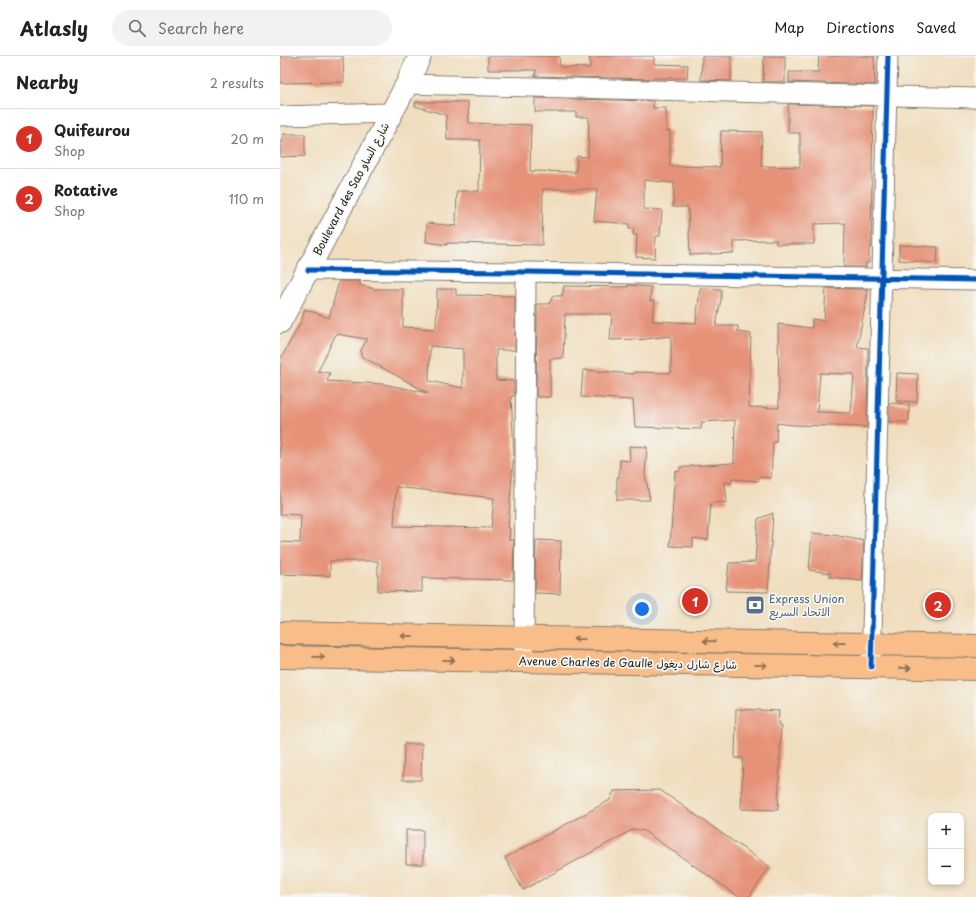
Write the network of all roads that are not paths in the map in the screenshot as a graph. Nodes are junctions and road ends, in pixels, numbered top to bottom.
1 (420, 56) edge
2 (888, 56) edge
3 (407, 84) junction
4 (888, 96) junction
5 (976, 98) edge
6 (391, 113) junction
7 (280, 116) edge
8 (308, 270) junction
9 (526, 272) junction
10 (883, 278) junction
11 (976, 280) edge
12 (280, 322) edge
13 (280, 633) edge
14 (524, 638) junction
15 (872, 643) junction
16 (976, 646) edge
17 (280, 657) edge
18 (524, 661) junction
19 (871, 667) junction
20 (976, 669) edge

1 - 3 street, Boulevard des Sao شارع الساو
2 - 4 street
3 - 4 street
3 - 6 street, Boulevard des Sao شارع الساو
4 - 5 street
4 - 10 street
6 - 7 street
6 - 8 street, Boulevard des Sao شارع الساو
8 - 9 street
8 - 12 street, Boulevard des Sao شارع الساو
9 - 10 street
9 - 14 street
10 - 11 street
10 - 15 street
14 -> 13 main road
15 -> 14 main road
14 - 18 street
15 - 16 main road
15 - 19 street
17 -> 18 main road, Avenue Charles de Gaulle شارع شارل ديغول
18 -> 19 main road, Avenue Charles de Gaulle شارع شارل ديغول
19 -> 20 main road, Avenue Charles de Gaulle شارع شارل ديغول

